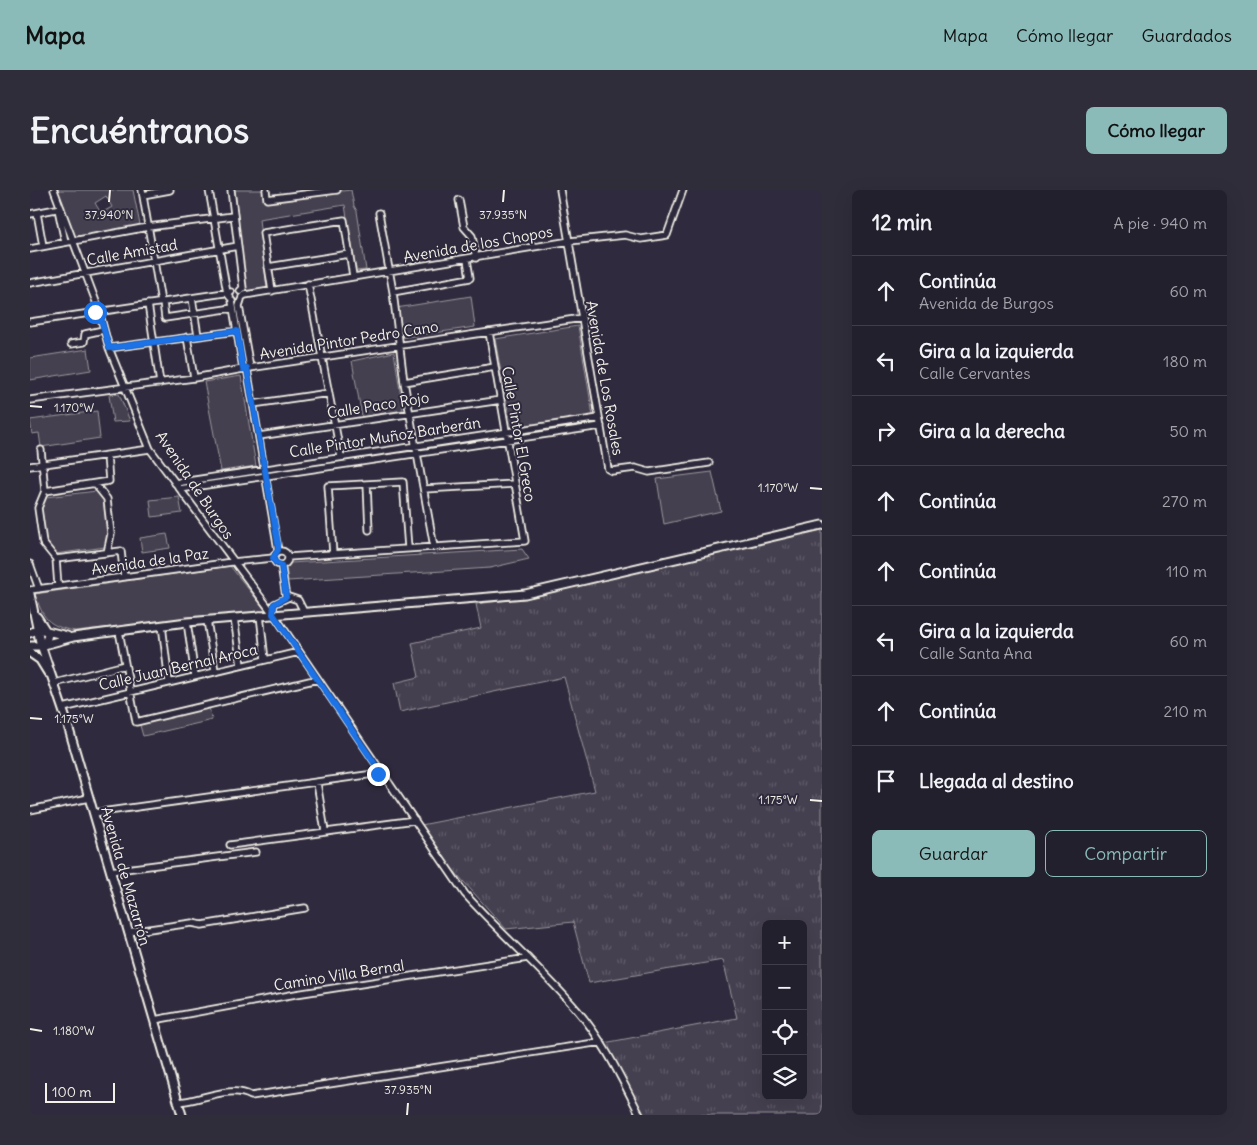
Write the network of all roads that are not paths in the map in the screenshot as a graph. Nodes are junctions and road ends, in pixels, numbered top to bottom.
1 (54, 190) edge
2 (170, 190) edge
3 (209, 190) edge
4 (230, 190) edge
5 (266, 190) edge
6 (337, 190) edge
7 (560, 190) edge
8 (682, 190) edge
9 (321, 191) edge
10 (142, 192) edge
11 (294, 193) edge
12 (459, 200) dead end
13 (60, 209) junction
14 (33, 213) edge
15 (379, 213) dead end
16 (233, 216) junction
17 (214, 218) junction
18 (148, 227) junction
19 (73, 240) junction
20 (65, 242) junction
21 (570, 242) junction
22 (43, 246) junction
23 (238, 246) junction
24 (30, 248) edge
25 (220, 249) junction
26 (349, 254) junction
27 (476, 258) junction
28 (467, 259) junction
29 (154, 260) junction
30 (268, 267) junction
31 (85, 272) junction
32 (390, 272) junction
33 (353, 276) junction
34 (30, 283) edge
35 (308, 284) junction
36 (272, 291) junction
37 (394, 292) junction
38 (242, 295) junction
39 (230, 296) junction
40 (192, 298) junction
41 (162, 302) junction
42 (148, 304) junction
43 (233, 308) junction
44 (99, 311) junction
45 (194, 313) junction
46 (582, 318) junction
47 (30, 322) edge
48 (103, 330) junction
49 (237, 331) junction
50 (489, 332) junction
51 (93, 333) junction
52 (198, 336) junction
53 (187, 337) junction
54 (94, 340) dead end
55 (154, 342) junction
56 (71, 344) dead end
57 (398, 345) junction
58 (109, 348) junction
59 (321, 358) junction
60 (247, 368) junction
61 (495, 368) junction
62 (194, 378) junction
63 (404, 382) junction
64 (160, 383) junction
65 (124, 387) junction
66 (329, 393) junction
67 (30, 400) edge
68 (501, 400) junction
69 (253, 404) junction
70 (410, 413) junction
71 (599, 418) junction
72 (335, 425) junction
73 (601, 426) junction
74 (506, 432) junction
75 (259, 436) junction
76 (508, 440) junction
77 (415, 445) junction
78 (150, 449) junction
79 (41, 450) dead end
80 (416, 454) junction
81 (107, 456) junction
82 (341, 457) junction
83 (709, 463) dead end
84 (42, 464) junction
85 (30, 466) edge
86 (264, 469) junction
87 (265, 477) junction
88 (175, 483) junction
89 (95, 484) junction
90 (366, 484) junction
91 (515, 484) junction
92 (180, 489) junction
93 (424, 489) junction
94 (46, 491) junction
95 (822, 525) edge
96 (368, 530) dead end
97 (434, 547) junction
98 (408, 548) junction
99 (278, 550) junction
100 (107, 553) junction
101 (333, 554) junction
102 (288, 557) junction
103 (273, 558) junction
104 (56, 559) junction
105 (232, 562) junction
106 (30, 564) edge
107 (281, 565) junction
108 (124, 577) junction
109 (58, 586) junction
110 (39, 589) junction
111 (30, 594) edge
112 (286, 597) junction
113 (266, 604) junction
114 (274, 604) junction
115 (301, 604) junction
116 (294, 612) junction
117 (304, 612) junction
118 (273, 614) junction
119 (33, 615) edge
120 (260, 615) junction
121 (234, 618) junction
122 (208, 620) junction
123 (187, 622) junction
124 (162, 625) junction
125 (119, 631) junction
126 (34, 633) edge
127 (72, 636) junction
128 (39, 647) edge
129 (299, 652) junction
130 (30, 653) edge
131 (265, 660) junction
132 (125, 665) junction
133 (241, 665) junction
134 (215, 671) junction
135 (195, 676) junction
136 (318, 678) junction
137 (169, 682) junction
138 (55, 683) junction
139 (129, 691) junction
140 (63, 708) junction
141 (381, 773) junction
142 (317, 783) junction
143 (89, 798) junction
144 (30, 810) edge
145 (94, 813) junction
146 (415, 820) junction
147 (325, 831) junction
148 (230, 845) dead end
149 (256, 852) dead end
150 (110, 871) junction
151 (305, 908) dead end
152 (128, 932) junction
153 (528, 958) junction
154 (154, 1020) junction
155 (601, 1042) junction
156 (178, 1102) junction
157 (182, 1115) edge
158 (640, 1115) edge

1 - 13 street, Avenida de Burgos
2 - 10 street
3 - 17 street
4 - 16 street
5 - 11 street
6 - 9 street
7 - 21 street, Avenida de Los Rosales
8 - 21 street, Avenida de los Chopos
9 - 11 street
10 - 18 street
12 - 27 street
13 - 14 street
13 - 19 street, Avenida de Burgos
13 - 20 street
14 - 22 street
15 - 32 street
16 - 17 street
16 - 23 street
17 - 18 street
17 - 25 street
18 - 19 street
18 - 29 street
19 - 20 street
19 - 31 street, Avenida de Burgos
20 - 22 street
21 - 27 street, Avenida de los Chopos
21 - 46 street, Avenida de Los Rosales
22 - 24 street
23 - 25 street, Calle Amistad
23 - 38 street
25 - 29 street, Calle Amistad
25 - 39 street
26 - 30 street
26 - 30 street
26 - 33 street
27 - 28 street, Avenida de los Chopos
28 - 32 street, Avenida de los Chopos
28 - 37 street
29 - 31 street, Calle Amistad
29 - 41 street
30 - 36 street
31 - 34 street, Calle Amistad
31 - 44 street, Avenida de Burgos
32 - 33 street, Avenida de los Chopos
32 - 37 street
33 - 35 street, Avenida de los Chopos
35 - 36 street, Avenida de los Chopos
35 - 59 street
36 - 38 street, Avenida de los Chopos
37 - 57 street
38 - 39 street
38 - 39 street
38 - 60 street
39 - 40 street
39 - 43 street
40 - 41 street
40 - 45 street
41 - 42 street
41 - 45 street
42 - 44 street
42 - 55 street
43 - 45 street
43 - 49 street
44 - 47 street
44 - 48 street, Avenida de Burgos
45 - 52 street
46 - 50 street, Avenida Pintor Pedro Cano
46 - 71 street, Avenida de Los Rosales
48 - 51 street
48 - 58 street, Avenida de Burgos
49 - 52 street
49 - 60 street
50 - 57 street, Avenida Pintor Pedro Cano
50 - 61 street, Calle Pintor El Greco
51 - 54 street
51 - 56 street
52 - 53 street
53 - 55 street
53 - 62 street
55 - 58 street
55 - 64 street
57 - 59 street, Avenida Pintor Pedro Cano
57 - 63 street
58 - 65 street, Avenida de Burgos
59 - 60 street, Avenida Pintor Pedro Cano
59 - 66 street
60 - 62 street, Avenida Pintor Pedro Cano
60 - 69 street
61 - 63 street
61 - 68 street, Calle Pintor El Greco
62 - 64 street, Avenida Pintor Pedro Cano
63 - 70 street
64 - 65 street, Avenida Pintor Pedro Cano
65 - 67 street, Avenida Pintor Pedro Cano
65 - 78 street, Avenida de Burgos
66 - 69 street
66 - 72 street
68 - 70 street, Calle Paco Rojo
68 - 74 street, Calle Pintor El Greco
69 - 75 street
70 - 72 street, Calle Paco Rojo
70 - 77 street
71 - 73 street, Avenida de Los Rosales
71 - 74 street, Calle Pintor Muñoz Barberán
72 - 75 street, Calle Paco Rojo
72 - 82 street
73 - 76 street, Calle Pintor Muñoz Barberán
73 - 83 street, Avenida de Los Rosales
74 - 76 street, Calle Pintor El Greco
74 - 77 street, Calle Pintor Muñoz Barberán
75 - 86 street
76 - 80 street, Calle Pintor Muñoz Barberán
76 - 91 street, Calle Pintor El Greco
77 - 80 street
77 - 82 street, Calle Pintor Muñoz Barberán
78 - 81 street
78 - 88 street, Avenida de Burgos
79 - 84 street
80 - 87 street, Calle Pintor Muñoz Barberán
80 - 93 street
81 - 84 street
81 - 89 street
82 - 86 street, Calle Pintor Muñoz Barberán
84 - 85 street
84 - 94 street
86 - 87 street
86 - 88 street, Calle Pintor Muñoz Barberán
87 - 92 street, Calle Pintor Muñoz Barberán
87 - 99 street
88 - 92 street, Avenida de Burgos
89 - 94 street
89 - 100 street
90 - 96 street
90 - 98 street
90 - 101 street
91 - 93 street
91 - 97 street, Calle Pintor El Greco
92 - 105 street, Avenida de Burgos
93 - 97 street
94 - 104 street
95 - 117 main road
97 - 98 street
98 - 101 street
99 - 102 street
99 - 103 street
100 - 104 street
100 - 108 street
101 - 102 street
102 - 107 street
103 - 105 street, Avenida de la Paz
103 - 107 street
104 - 109 street
105 - 108 street, Avenida de la Paz
105 - 113 street, Avenida de Burgos
106 - 110 street
107 - 112 street
108 - 109 street, Avenida de la Paz
109 - 110 street, Avenida de la Paz
110 - 111 street, Avenida de la Paz
111 - 119 main road, Avenida de Mazarrón
112 - 114 street
112 - 115 street
113 - 114 street
113 - 118 street, Avenida de Burgos
114 - 118 street
115 - 116 street
115 - 117 street
116 - 117 main road
116 - 118 main road
118 - 120 main road
118 - 129 street, Avenida de Burgos
119 - 126 main road, Avenida de Mazarrón
120 - 121 main road
120 - 131 street
121 - 122 main road
121 - 133 street
122 - 123 main road
122 - 134 street
123 - 124 main road
123 - 135 street
124 - 125 main road
124 - 137 street
125 - 127 main road
125 - 132 street
126 - 127 main road
126 - 128 main road, Avenida de Mazarrón
126 - 128 main road
127 - 128 main road
128 - 138 main road, Avenida de Mazarrón
129 - 131 street, Calle Juan Bernal Aroca
129 - 136 street, Avenida de Burgos
130 - 140 main road
131 - 133 street, Calle Juan Bernal Aroca
132 - 138 street
132 - 139 street
133 - 134 street, Calle Juan Bernal Aroca
134 - 135 street, Calle Juan Bernal Aroca
135 - 137 street, Calle Juan Bernal Aroca
136 - 139 street
136 - 141 street, Avenida de Burgos
137 - 139 street, Calle Juan Bernal Aroca
138 - 140 main road, Avenida de Mazarrón
139 - 140 street, Calle Juan Bernal Aroca
140 - 143 main road, Avenida de Mazarrón
141 - 142 street
141 - 146 street, Avenida de Burgos
142 - 145 street
142 - 147 street
143 - 144 street
143 - 145 main road, Avenida de Mazarrón
145 - 150 main road, Avenida de Mazarrón
146 - 147 street
146 - 153 street, Avenida de Burgos
147 - 148 street
149 - 150 street
150 - 152 main road, Avenida de Mazarrón
151 - 152 street
152 - 154 main road, Avenida de Mazarrón
153 - 154 street, Camino Villa Bernal
153 - 155 street, Avenida de Burgos
154 - 156 main road, Avenida de Mazarrón
155 - 156 street
155 - 158 street, Avenida de Burgos
156 - 157 main road, Avenida de Mazarrón

